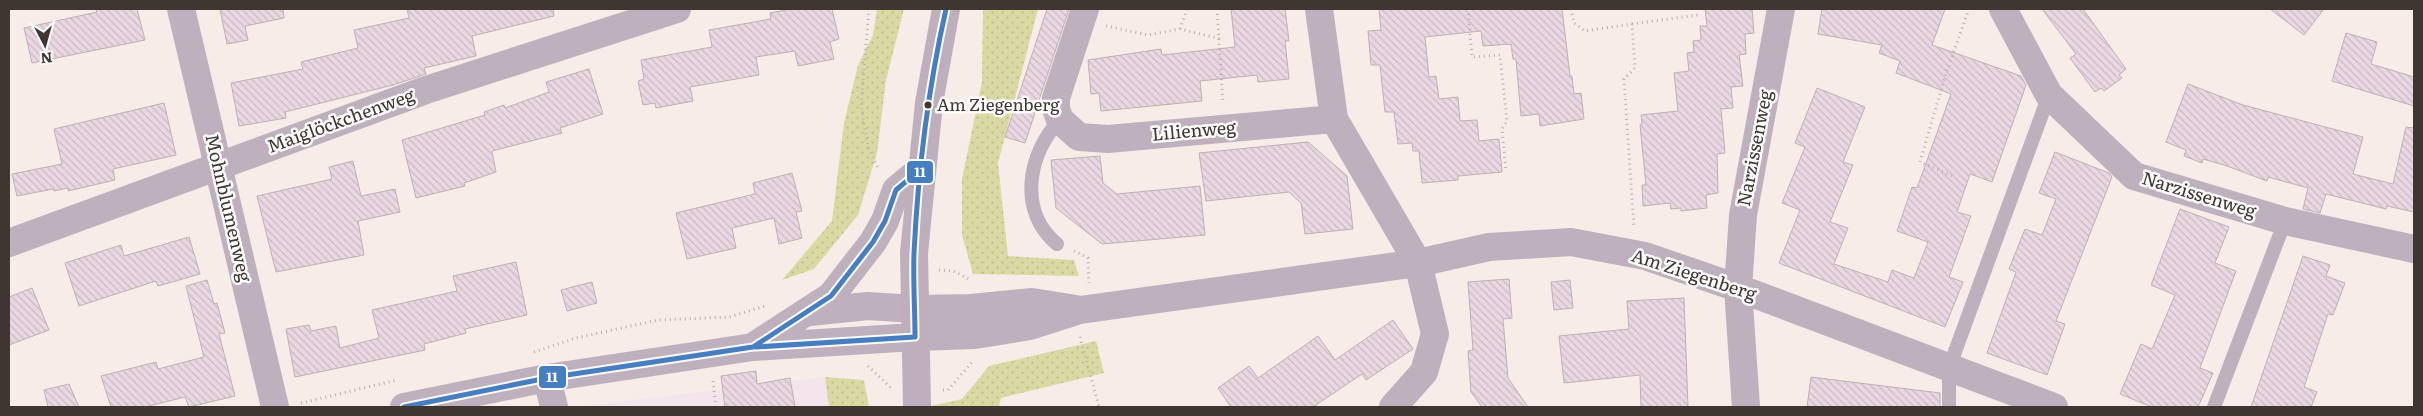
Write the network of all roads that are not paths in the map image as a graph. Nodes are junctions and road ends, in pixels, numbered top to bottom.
1 (181, 9) edge
2 (677, 9) edge
3 (946, 9) edge
4 (1319, 9) edge
5 (1781, 9) edge
6 (2003, 9) edge
7 (1083, 15) edge
8 (2049, 95) junction
9 (1334, 119) junction
10 (1060, 120) junction
11 (219, 166) junction
12 (921, 169) junction
13 (2285, 222) junction
14 (9, 243) edge
15 (1057, 244) road end
16 (2414, 249) edge
17 (1418, 263) junction
18 (1738, 288) junction
19 (915, 309) junction
20 (808, 312) junction
21 (1080, 322) junction
22 (915, 337) junction
23 (753, 347) junction
24 (1949, 368) junction
25 (547, 378) junction
26 (274, 407) edge
27 (404, 407) edge
28 (554, 407) edge
29 (917, 407) edge
30 (1393, 407) edge
31 (1746, 407) edge
32 (1949, 407) edge
33 (2054, 407) edge
34 (2214, 407) edge

1 - 11 street, Mohnblumenweg
2 - 11 street, Maiglöckchenweg
3 - 12 main road
4 - 9 street
5 - 18 street, Narzissenweg
6 - 8 street, Narzissenweg
7 - 10 street
8 - 13 street, Narzissenweg
8 - 24 lane
9 - 10 street, Lilienweg
9 - 17 street
10 - 15 lane
11 - 14 street, Maiglöckchenweg
11 - 26 street, Mohnblumenweg
12 - 19 main road
12 - 20 street
13 - 16 street, Narzissenweg
13 - 34 lane
17 - 18 street, Am Ziegenberg
17 - 21 street, Am Ziegenberg
17 - 30 street
18 - 24 street, Am Ziegenberg
18 - 31 street, Narzissenweg
19 - 20 street, Am Ziegenberg
19 - 21 street, Am Ziegenberg
19 - 22 main road
20 - 23 street
21 - 22 street, Am Ziegenberg
22 - 23 street, Am Ziegenberg
22 - 29 main road
23 - 25 street
24 - 32 lane
24 - 33 street, Am Ziegenberg
25 - 27 street
25 - 28 street

